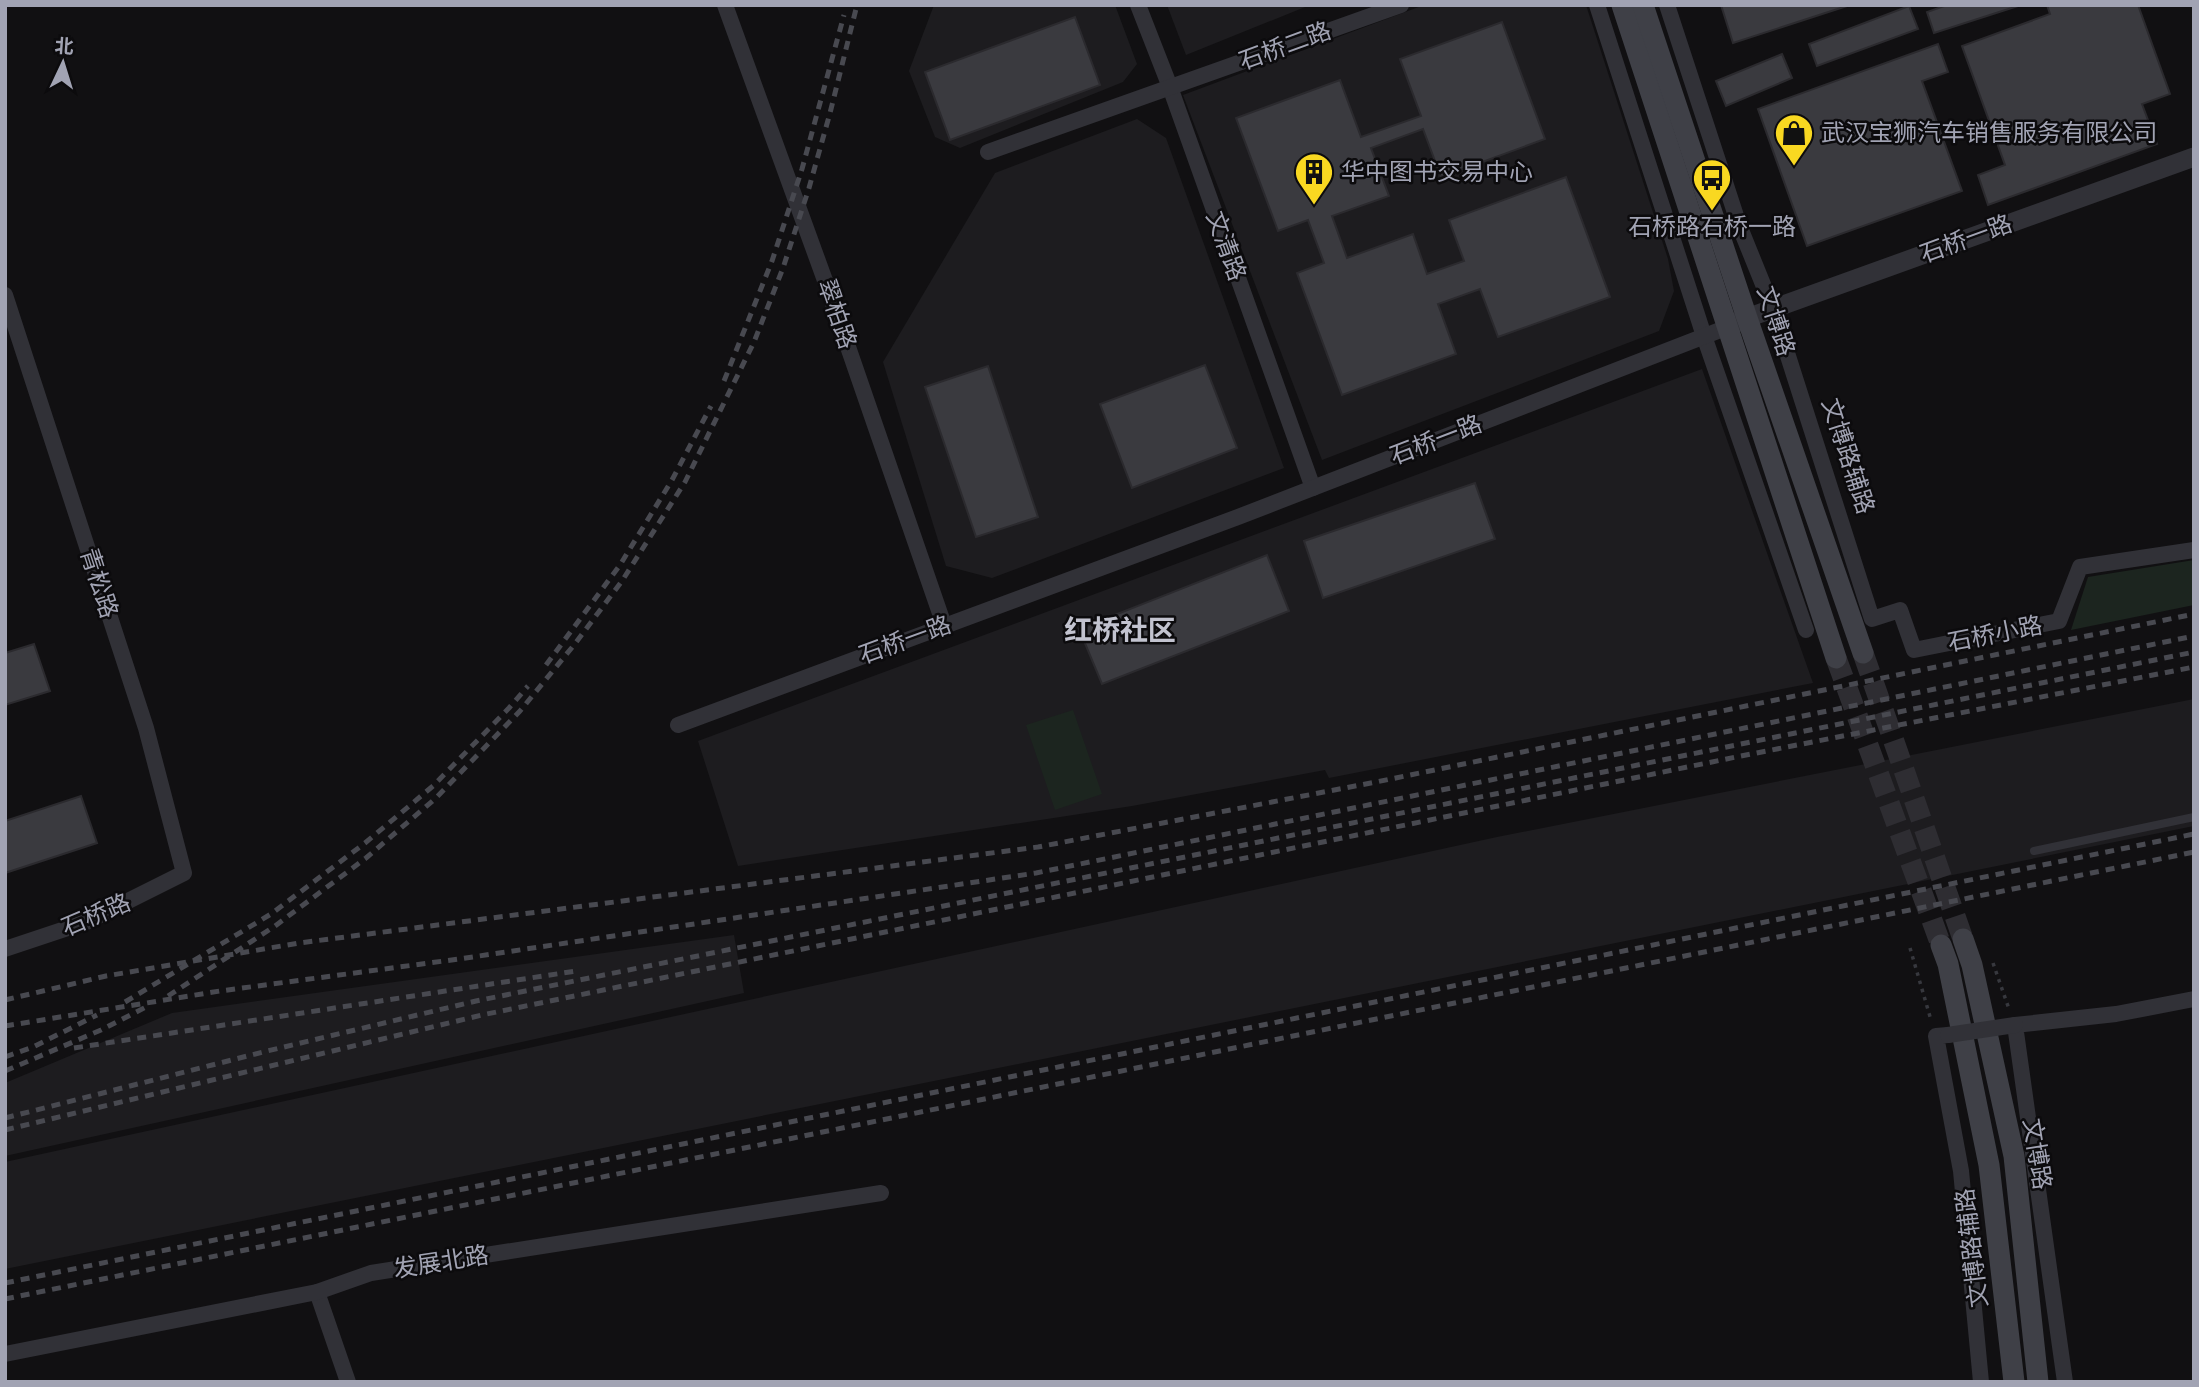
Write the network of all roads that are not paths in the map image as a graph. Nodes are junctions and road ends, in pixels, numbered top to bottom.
1 (725, 5) edge
2 (1138, 5) edge
3 (1401, 5) edge
4 (1597, 5) edge
5 (1622, 5) edge
6 (1643, 5) edge
7 (1667, 5) edge
8 (1170, 87) junction
9 (988, 152) dead end
10 (2194, 157) edge
11 (5, 295) edge
12 (1773, 309) junction
13 (1737, 323) junction
14 (1704, 337) junction
15 (1313, 488) junction
16 (2194, 550) edge
17 (1872, 620) joint
18 (944, 625) junction
19 (1806, 630) dead end
20 (1863, 653) tunnel mouth
21 (1836, 658) tunnel mouth
22 (678, 724) dead end
23 (2194, 817) edge
24 (2034, 851) dead end
25 (184, 873) joint
26 (1963, 939) tunnel mouth
27 (1941, 945) tunnel mouth
28 (5, 949) edge
29 (2194, 999) edge
30 (2015, 1025) junction
31 (881, 1194) dead end
32 (317, 1292) junction
33 (5, 1354) edge
34 (348, 1382) edge
35 (1981, 1382) edge
36 (2014, 1382) edge
37 (2038, 1382) edge
38 (2064, 1382) edge

1 - 18 street, 翠柏路
2 - 8 street, 文清路
3 - 8 street, 石桥二路
4 - 14 street
5 - 13 main road, 文博路
6 - 13 main road, 文博路
7 - 12 street, 文博路辅路
8 - 9 street, 石桥二路
8 - 15 street, 文清路
10 - 12 street, 石桥一路
11 - 25 street, 青松路
12 - 13 street, 石桥一路
12 - 17 street, 文博路辅路
13 - 14 street, 石桥一路
13 - 20 main road, 文博路
13 - 21 main road
14 - 15 street, 石桥一路
14 - 19 street
15 - 18 street, 石桥一路
16 - 17 street, 石桥小路
18 - 22 street, 石桥一路
23 - 24 lane
25 - 28 street, 石桥路
26 - 37 main road, 文博路
27 - 36 main road, 文博路辅路
29 - 30 street
30 - 35 street, bridge
30 - 38 street
31 - 32 street, 发展北路
32 - 33 street, 发展北路
32 - 34 street

